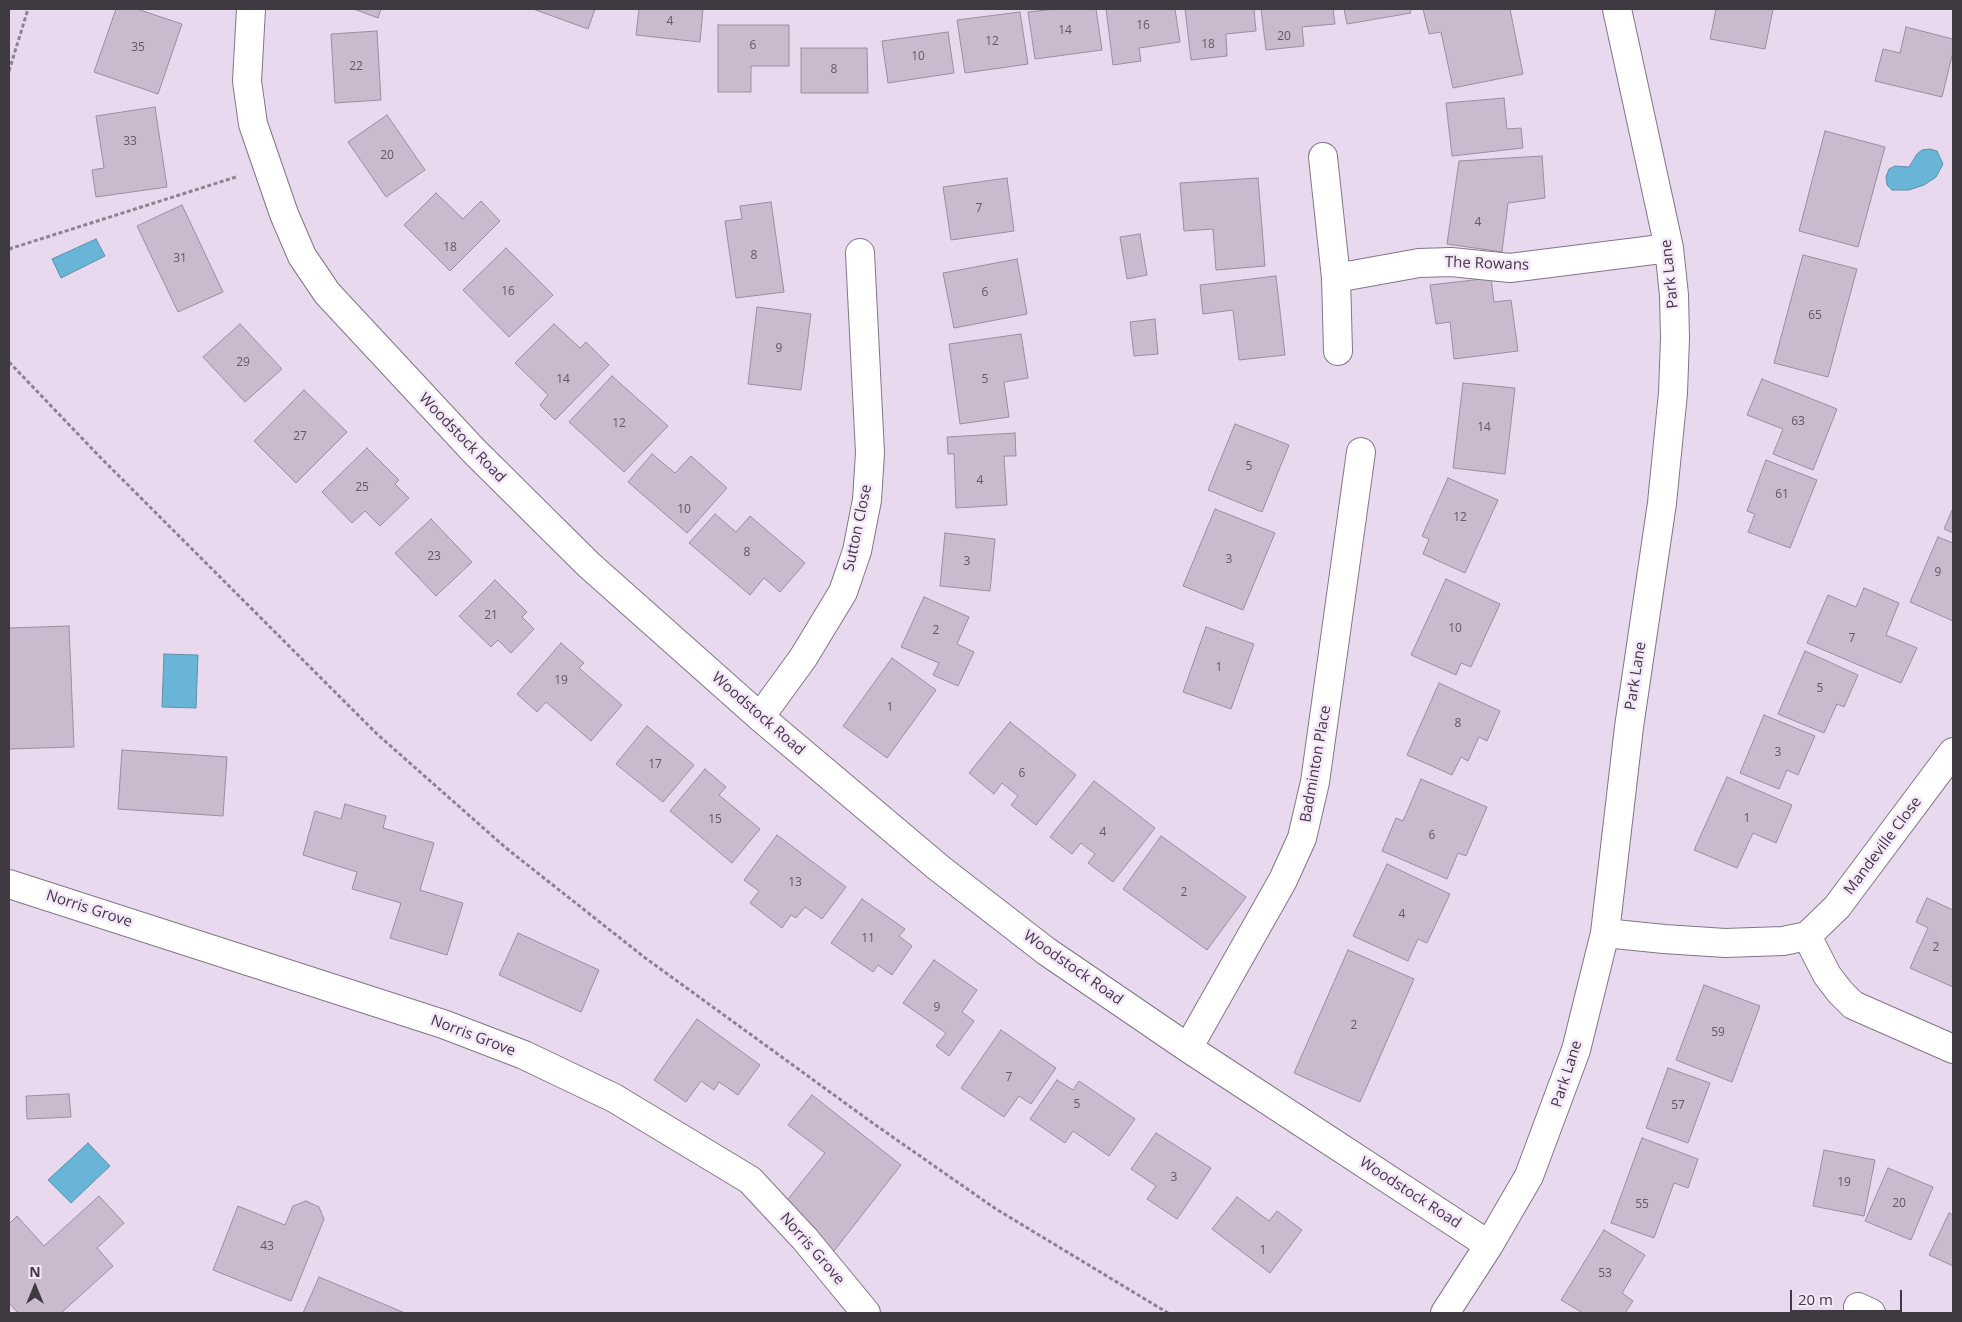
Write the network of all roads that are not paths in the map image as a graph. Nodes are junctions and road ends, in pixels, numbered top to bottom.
1 (251, 9) edge
2 (1617, 9) edge
3 (1323, 157) dead end
4 (1669, 248) junction
5 (860, 253) dead end
6 (1336, 278) junction
7 (1338, 351) dead end
8 (1361, 452) dead end
9 (760, 717) junction
10 (1953, 752) edge
11 (9, 884) edge
12 (1605, 932) junction
13 (1807, 936) junction
14 (1188, 1048) junction
15 (1953, 1049) edge
16 (1489, 1245) junction
17 (866, 1313) edge
18 (1444, 1313) edge

1 - 9 street, Woodstock Road
2 - 4 street, Park Lane
3 - 6 street
4 - 6 street, The Rowans
4 - 12 street, Park Lane
5 - 9 street, Sutton Close
6 - 7 street
8 - 14 street, Badminton Place
9 - 14 street, Woodstock Road
10 - 13 street, Mandeville Close
11 - 17 street, Norris Grove
12 - 13 street
12 - 16 street, Park Lane
13 - 15 street
14 - 16 street, Woodstock Road
16 - 18 street, Park Lane

